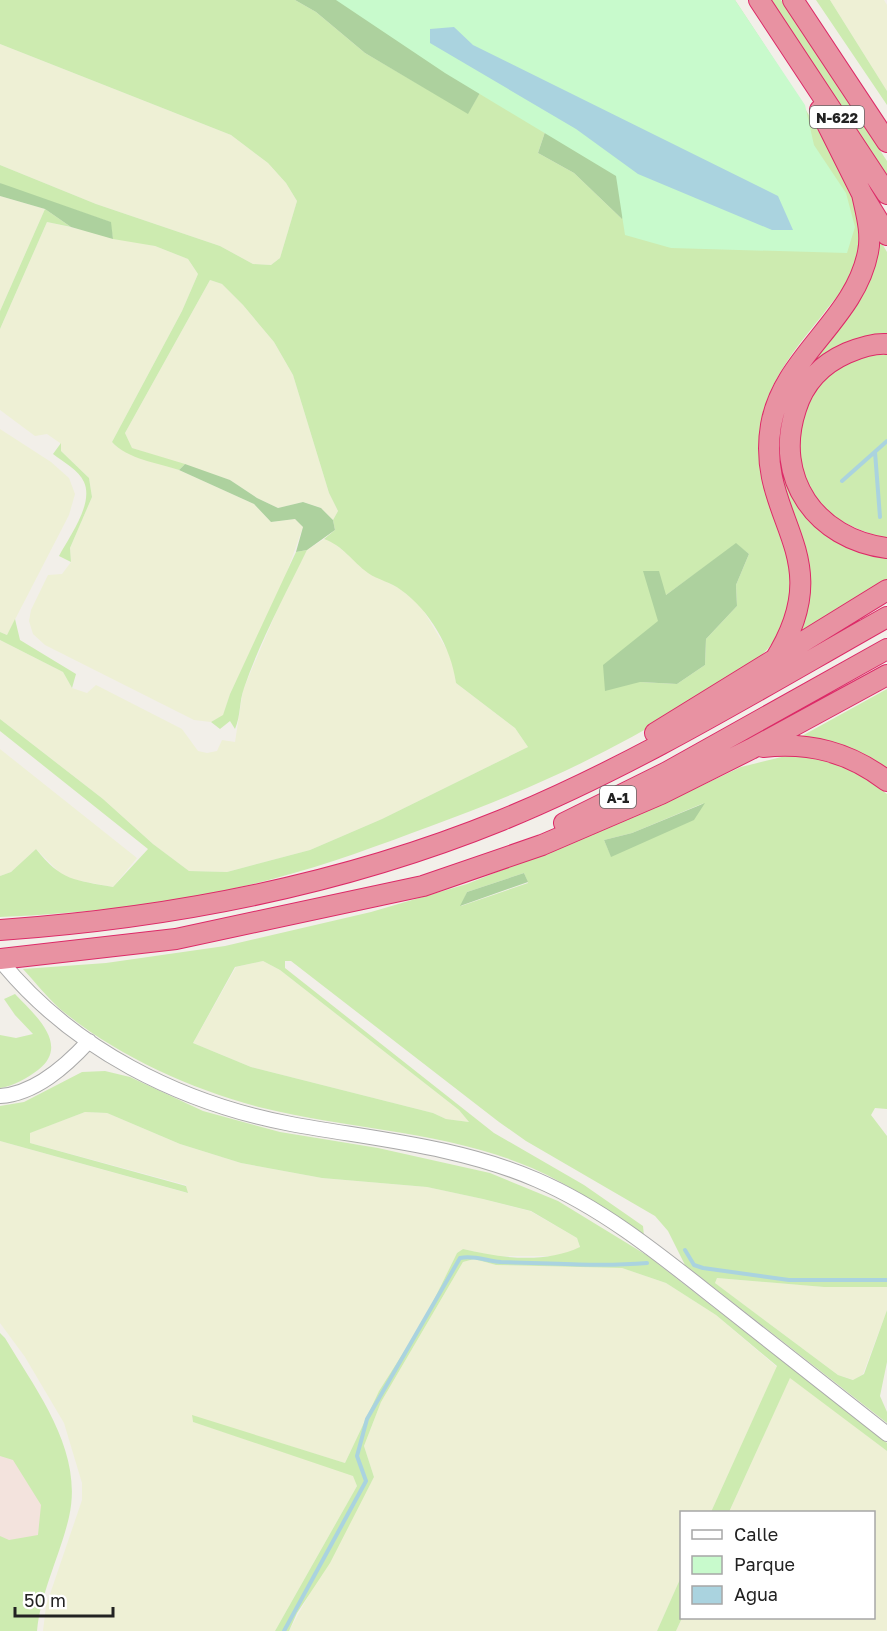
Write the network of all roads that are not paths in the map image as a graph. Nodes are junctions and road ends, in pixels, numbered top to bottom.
1 (759, 0) edge
2 (793, 0) edge
3 (786, 40) junction
4 (865, 108) junction
5 (887, 122) edge
6 (887, 142) edge
7 (862, 194) junction
8 (887, 194) edge
9 (887, 235) edge
10 (887, 344) edge
11 (887, 548) edge
12 (887, 590) edge
13 (887, 617) edge
14 (887, 649) edge
15 (774, 661) junction
16 (887, 675) edge
17 (751, 749) junction
18 (887, 781) edge
19 (543, 802) junction
20 (331, 906) junction
21 (0, 930) edge
22 (0, 960) edge
23 (89, 1041) junction
24 (0, 1096) edge
25 (887, 1434) edge

1 - 3 highway, N-622
2 - 4 highway, N-622
3 - 7 highway
3 - 8 highway, N-622
4 - 5 highway
4 - 6 highway, N-622
7 - 9 highway
7 - 15 highway
10 - 11 highway
12 - 15 highway
13 - 19 highway, A-1
14 - 20 highway, A-1
15 - 19 highway
16 - 17 highway
17 - 18 highway
17 - 20 highway
19 - 21 highway, A-1
20 - 22 highway, A-1
22 - 23 street
23 - 24 street
23 - 25 street

